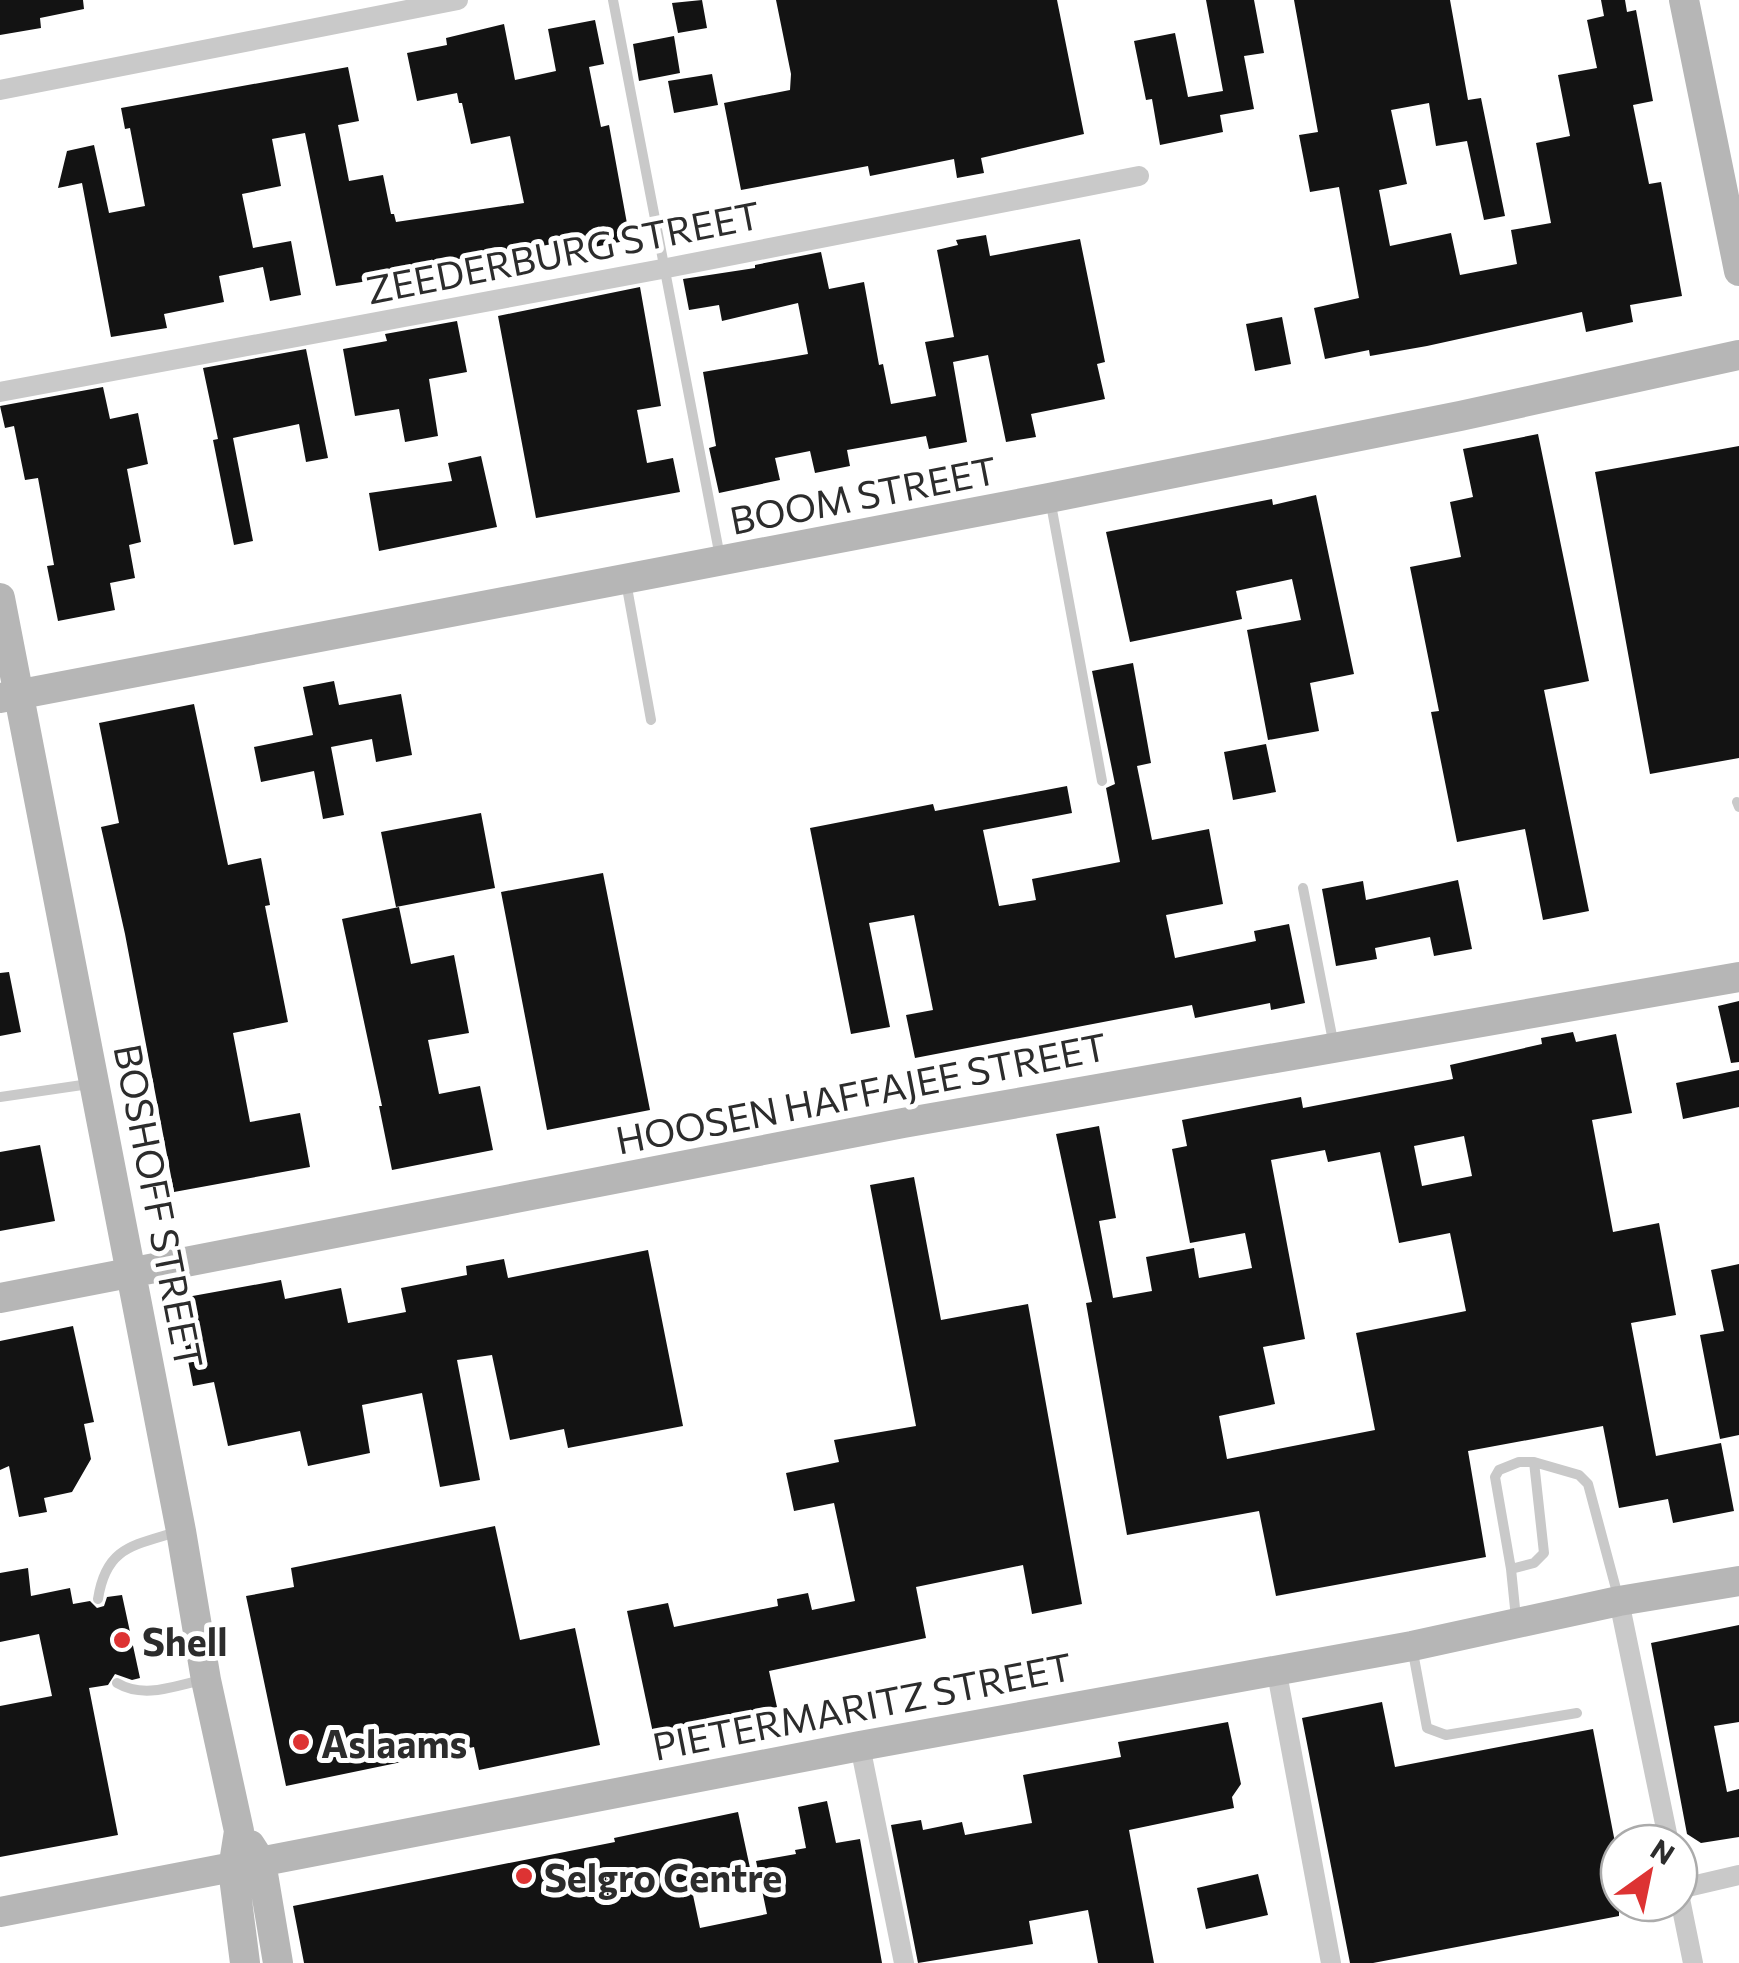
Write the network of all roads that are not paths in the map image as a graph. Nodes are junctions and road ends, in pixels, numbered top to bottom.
1 (458, 0) edge
2 (613, 0) edge
3 (1684, 0) edge
4 (0, 90) edge
5 (1139, 176) dead end
6 (662, 269) junction
7 (1739, 271) edge
8 (1739, 355) edge
9 (0, 392) edge
10 (1050, 498) junction
11 (721, 563) junction
12 (626, 581) junction
13 (0, 598) edge
14 (10, 696) edge
15 (652, 720) dead end
16 (1102, 780) dead end
17 (1303, 888) dead end
18 (1739, 976) edge
19 (1334, 1047) junction
20 (96, 1083) junction
21 (0, 1097) edge
22 (132, 1274) junction
23 (0, 1298) edge
24 (1534, 1462) junction
25 (181, 1531) junction
26 (1511, 1569) junction
27 (1739, 1581) edge
28 (98, 1599) dead end
29 (1619, 1600) junction
30 (1517, 1623) junction
31 (1412, 1646) junction
32 (1276, 1668) junction
33 (206, 1680) junction
34 (117, 1683) dead end
35 (1576, 1713) dead end
36 (860, 1746) junction
37 (1664, 1823) edge
38 (247, 1865) junction
39 (1739, 1875) edge
40 (1699, 1886) edge
41 (0, 1912) edge
42 (1685, 1923) edge
43 (245, 1963) edge
44 (278, 1963) edge
45 (904, 1963) edge
46 (1330, 1963) edge
47 (1693, 1963) edge

1 - 4 street
2 - 6 lane
3 - 7 street
5 - 6 street, ZEEDERBURG STREET
6 - 9 street, ZEEDERBURG STREET
6 - 11 lane
8 - 10 street, BOOM STREET
10 - 11 street, BOOM STREET
10 - 16 lane
11 - 12 street, BOOM STREET
12 - 14 street, BOOM STREET
12 - 15 lane
13 - 14 street, BOSHOFF STREET
14 - 20 street, BOSHOFF STREET
17 - 19 lane
18 - 19 street, HOOSEN HAFFAJEE STREET
19 - 22 street, HOOSEN HAFFAJEE STREET
20 - 21 lane
20 - 22 street, BOSHOFF STREET
22 - 23 street, HOOSEN HAFFAJEE STREET
22 - 25 street, BOSHOFF STREET
24 - 26 lane
24 - 26 lane
24 - 29 lane
25 - 28 lane
25 - 33 street, BOSHOFF STREET
26 - 30 lane
27 - 29 street, PIETERMARITZ STREET
29 - 30 street, PIETERMARITZ STREET
29 - 37 street
30 - 31 street, PIETERMARITZ STREET
31 - 32 street, PIETERMARITZ STREET
31 - 35 lane
32 - 36 street, PIETERMARITZ STREET
32 - 46 street
33 - 34 lane
33 - 38 street, BOSHOFF STREET
36 - 38 street, PIETERMARITZ STREET
36 - 45 street
38 - 41 street, PIETERMARITZ STREET
38 - 43 street, BOSHOFF STREET
38 - 44 street, BOSHOFF STREET
39 - 40 street
42 - 47 street

